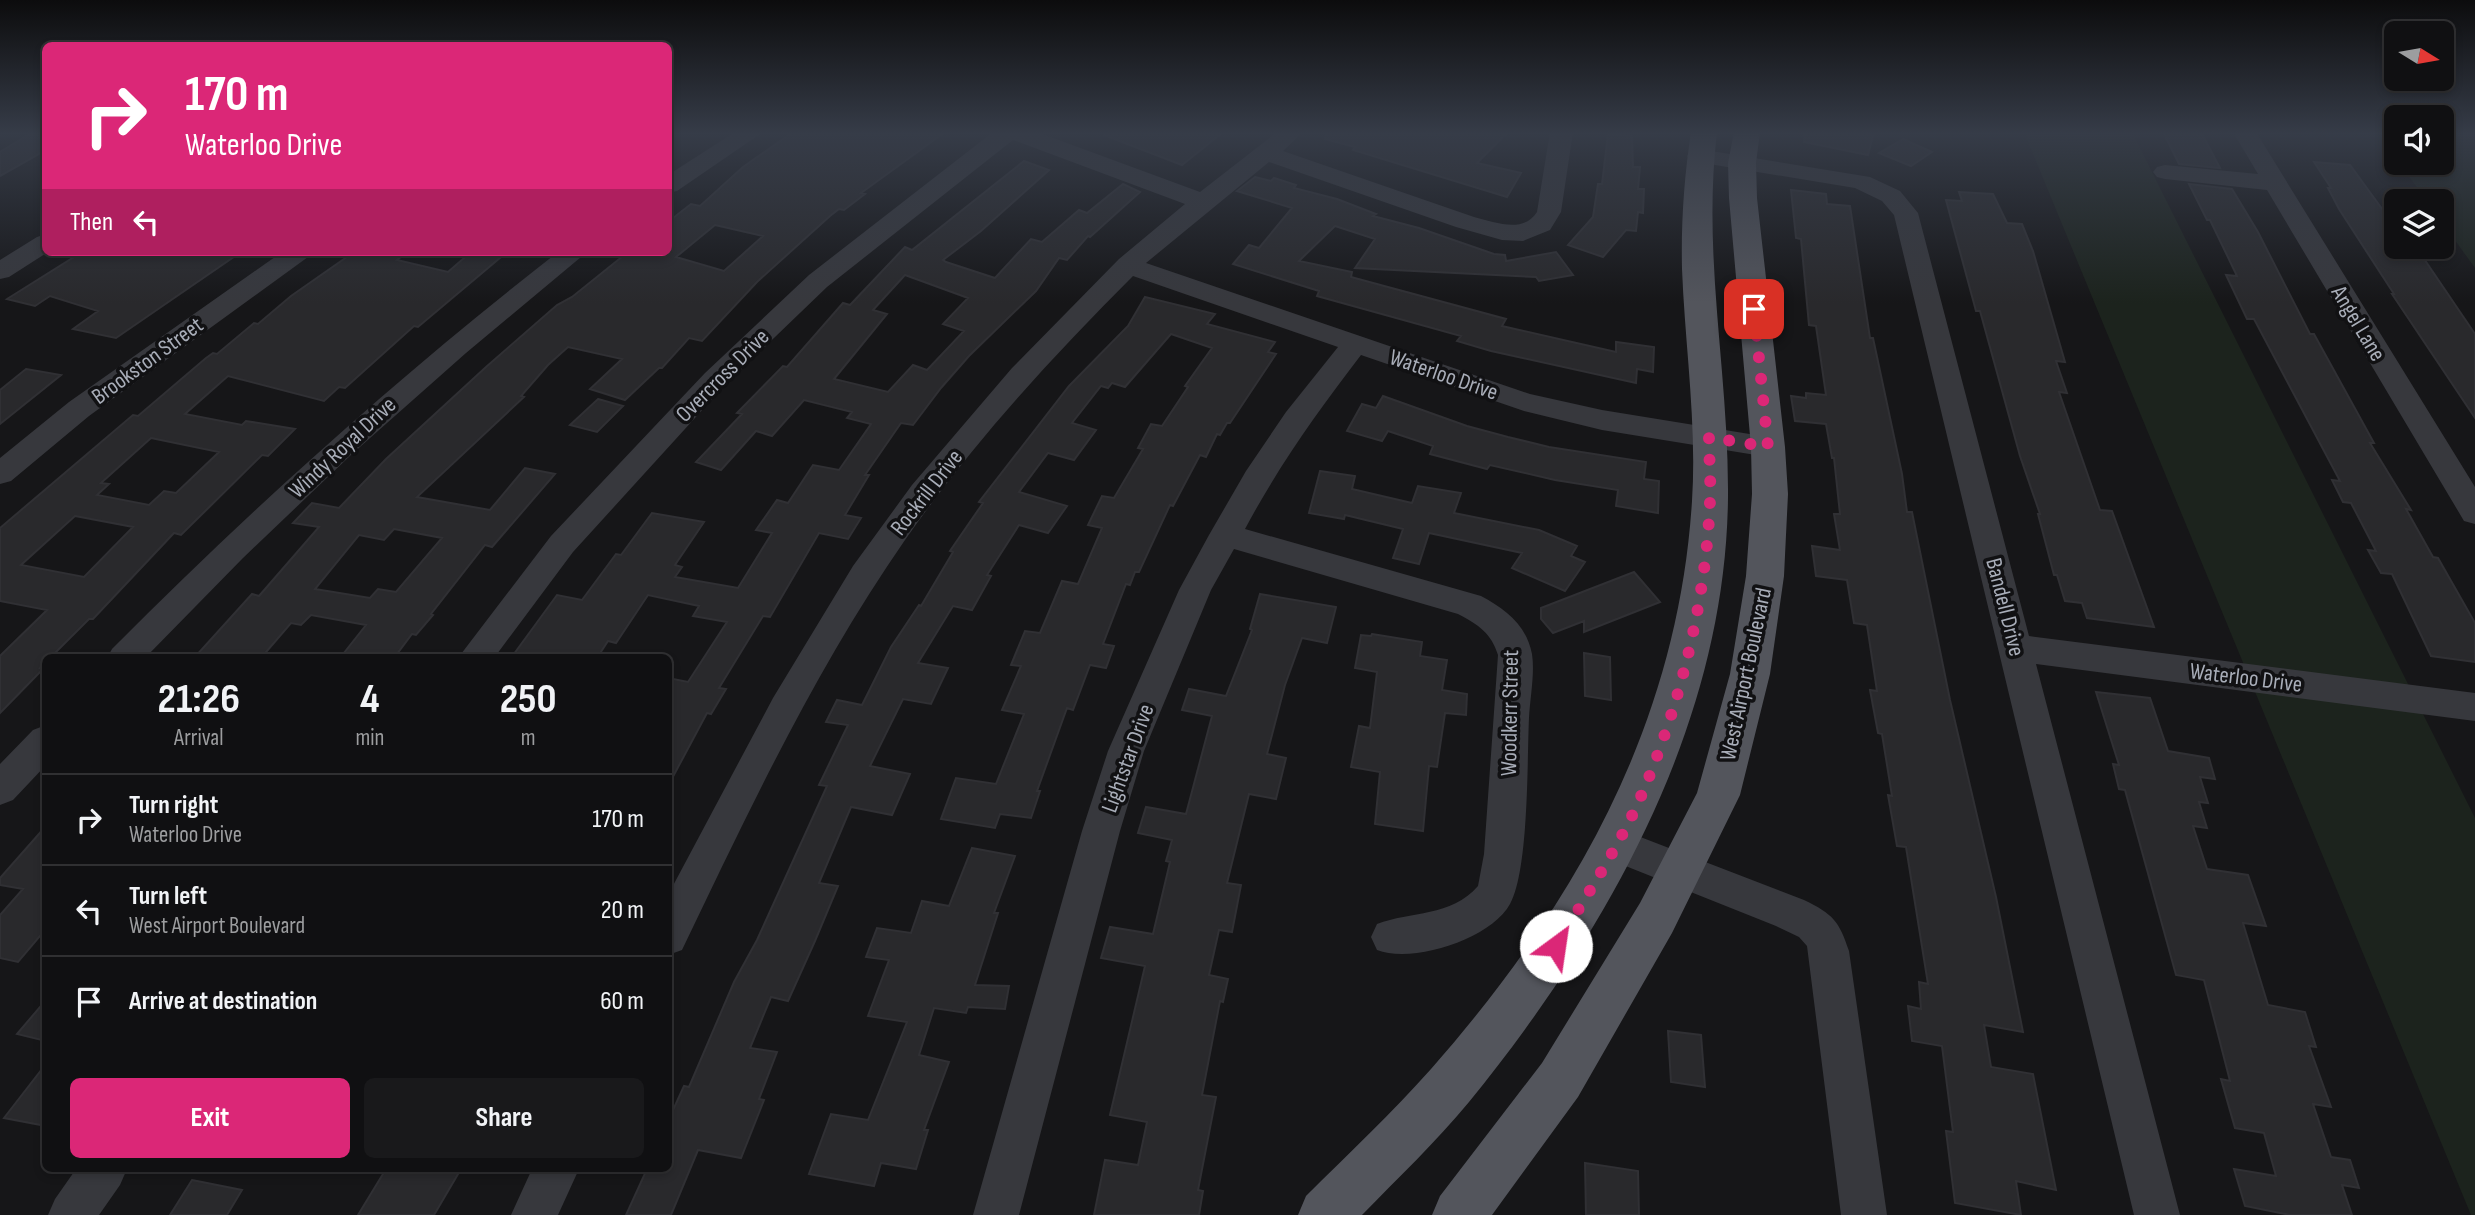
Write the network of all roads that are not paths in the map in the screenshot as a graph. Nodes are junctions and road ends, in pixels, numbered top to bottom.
1 (936, 189) edge
2 (1168, 189) edge
3 (1218, 189) edge
4 (1369, 189) edge
5 (1554, 189) edge
6 (1697, 189) edge
7 (1743, 189) edge
8 (1876, 189) edge
9 (2277, 189) edge
10 (1201, 201) junction
11 (42, 245) edge
12 (293, 256) edge
13 (569, 256) edge
14 (1128, 265) junction
15 (0, 271) edge
16 (1355, 344) junction
17 (1709, 437) junction
18 (1768, 447) junction
19 (0, 474) edge
20 (2475, 513) edge
21 (1225, 536) junction
22 (2017, 648) junction
23 (128, 654) edge
24 (478, 654) edge
25 (2475, 707) edge
26 (24, 753) edge
27 (0, 789) edge
28 (1617, 845) junction
29 (1680, 871) junction
30 (672, 929) edge
31 (1391, 937) dead end
32 (102, 1172) edge
33 (555, 1172) edge
34 (1344, 1208) edge
35 (71, 1215) edge
36 (534, 1215) edge
37 (996, 1215) edge
38 (1459, 1215) edge
39 (1864, 1215) edge
40 (2157, 1215) edge

1 - 24 street, Overcross Drive
2 - 10 street
3 - 10 street, Rockrill Drive
4 - 5 street
6 - 17 main road
7 - 18 main road, West Airport Boulevard
8 - 22 street, Bandell Drive
9 - 20 street, Angel Lane
10 - 14 street, Rockrill Drive
11 - 15 street
12 - 19 street, Brookston Street
13 - 23 street, Windy Royal Drive
14 - 16 street, Waterloo Drive
14 - 30 street, Rockrill Drive
16 - 17 street, Waterloo Drive
16 - 21 street, Lightstar Drive
17 - 18 street, Waterloo Drive
17 - 28 main road
18 - 29 main road, West Airport Boulevard
21 - 31 street, Woodkerr Street
21 - 37 street, Lightstar Drive
22 - 25 street, Waterloo Drive
22 - 40 street, Bandell Drive
26 - 27 street
28 - 29 street
28 - 34 main road
29 - 38 main road, West Airport Boulevard
29 - 39 street
32 - 35 street
33 - 36 street

